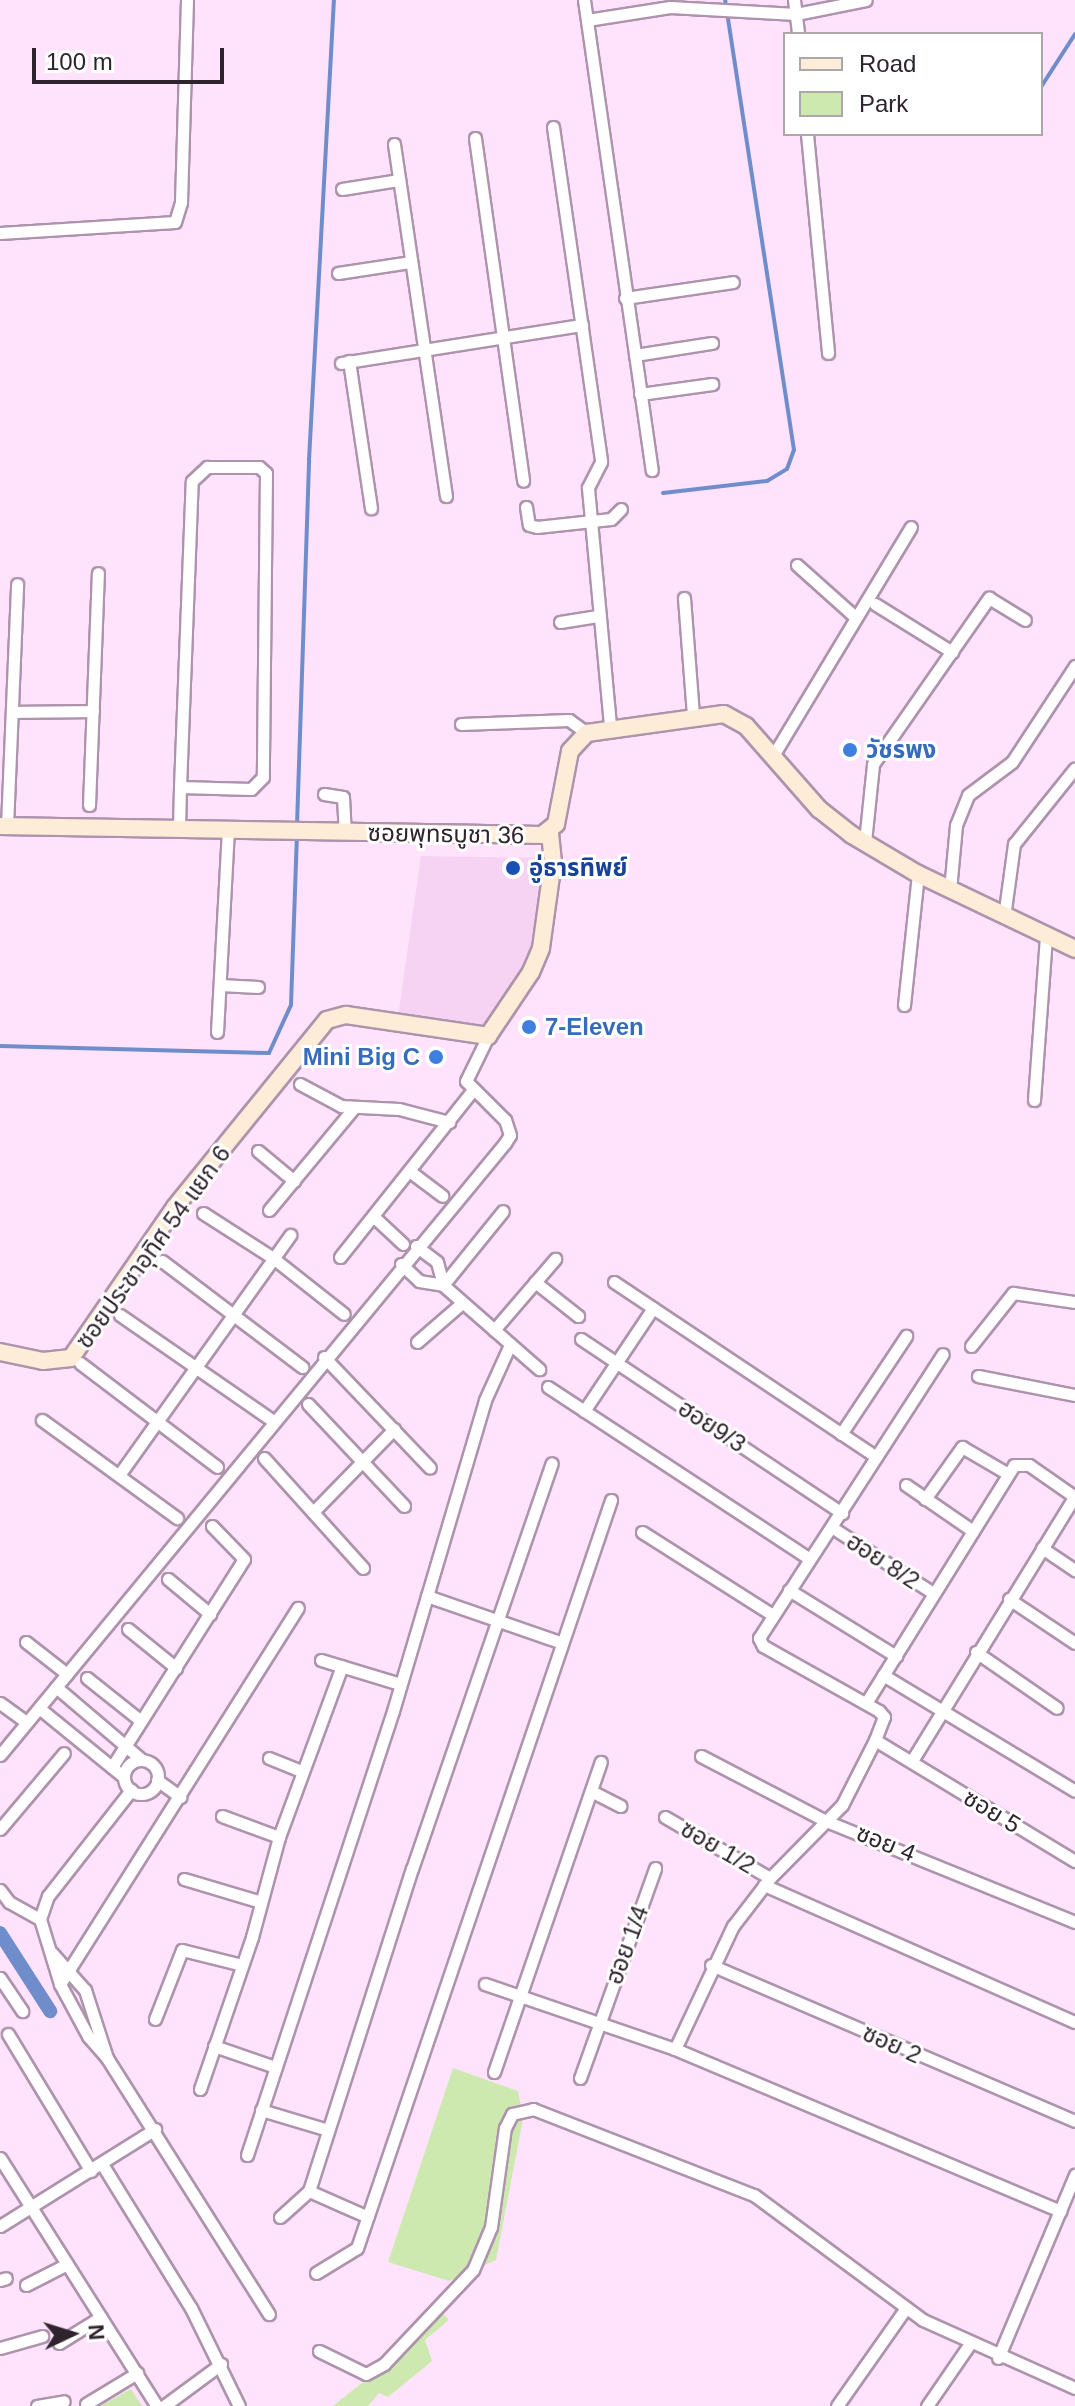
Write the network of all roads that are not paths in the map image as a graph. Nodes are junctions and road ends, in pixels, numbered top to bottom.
1 (187, 0) edge
2 (584, 0) edge
3 (794, 0) edge
4 (866, 0) edge
5 (796, 14) junction
6 (587, 20) junction
7 (798, 32) edge
8 (553, 127) dead end
9 (807, 136) edge
10 (475, 138) dead end
11 (394, 144) dead end
12 (399, 180) junction
13 (342, 189) dead end
14 (0, 233) edge
15 (411, 262) junction
16 (338, 273) dead end
17 (733, 282) dead end
18 (625, 298) junction
19 (582, 325) junction
20 (503, 335) junction
21 (712, 343) dead end
22 (424, 349) junction
23 (828, 353) dead end
24 (635, 355) junction
25 (712, 384) dead end
26 (640, 394) junction
27 (652, 470) dead end
28 (523, 481) dead end
29 (446, 496) dead end
30 (526, 507) dead end
31 (371, 508) dead end
32 (621, 509) dead end
33 (589, 521) junction
34 (911, 527) dead end
35 (797, 565) dead end
36 (98, 573) dead end
37 (17, 584) dead end
38 (684, 598) dead end
39 (875, 604) dead end
40 (598, 616) junction
41 (854, 616) junction
42 (1025, 620) dead end
43 (560, 622) dead end
44 (952, 652) junction
45 (1075, 666) edge
46 (93, 711) junction
47 (12, 712) junction
48 (693, 714) junction
49 (461, 724) dead end
50 (610, 726) junction
51 (587, 733) junction
52 (774, 754) junction
53 (1075, 768) edge
54 (5, 770) edge
55 (180, 787) junction
56 (324, 794) dead end
57 (89, 805) dead end
58 (4, 826) edge
59 (179, 828) junction
60 (228, 829) junction
61 (550, 831) junction
62 (345, 832) junction
63 (865, 842) junction
64 (918, 874) junction
65 (950, 890) junction
66 (1004, 917) junction
67 (1046, 936) junction
68 (1075, 949) edge
69 (220, 985) junction
70 (258, 987) dead end
71 (904, 1005) dead end
72 (217, 1032) dead end
73 (488, 1036) junction
74 (300, 1084) dead end
75 (472, 1091) junction
76 (1034, 1100) dead end
77 (353, 1109) junction
78 (449, 1122) junction
79 (258, 1151) dead end
80 (412, 1173) junction
81 (294, 1181) junction
82 (442, 1196) dead end
83 (269, 1210) dead end
84 (503, 1211) dead end
85 (203, 1213) dead end
86 (373, 1216) junction
87 (290, 1235) dead end
88 (403, 1244) dead end
89 (416, 1246) junction
90 (340, 1257) dead end
91 (273, 1258) junction
92 (555, 1259) dead end
93 (162, 1261) dead end
94 (401, 1264) junction
95 (535, 1282) junction
96 (614, 1282) dead end
97 (443, 1285) junction
98 (1075, 1302) edge
99 (462, 1303) junction
100 (653, 1308) junction
101 (234, 1313) junction
102 (344, 1314) dead end
103 (120, 1315) dead end
104 (578, 1316) dead end
105 (494, 1330) junction
106 (906, 1336) dead end
107 (581, 1339) dead end
108 (417, 1342) dead end
109 (510, 1345) junction
110 (971, 1346) dead end
111 (0, 1352) edge
112 (943, 1354) dead end
113 (324, 1357) junction
114 (616, 1362) junction
115 (80, 1363) dead end
116 (196, 1367) junction
117 (302, 1367) dead end
118 (539, 1369) dead end
119 (978, 1376) dead end
120 (548, 1387) dead end
121 (1075, 1395) edge
122 (308, 1404) dead end
123 (584, 1411) junction
124 (42, 1420) dead end
125 (157, 1421) junction
126 (273, 1421) junction
127 (394, 1429) junction
128 (841, 1434) junction
129 (875, 1456) junction
130 (264, 1458) dead end
131 (364, 1462) junction
132 (552, 1463) dead end
133 (217, 1467) dead end
134 (430, 1468) dead end
135 (1008, 1474) junction
136 (119, 1475) junction
137 (906, 1485) dead end
138 (1075, 1496) edge
139 (925, 1499) junction
140 (611, 1500) dead end
141 (404, 1506) dead end
142 (313, 1512) junction
143 (842, 1513) junction
144 (177, 1518) dead end
145 (212, 1526) dead end
146 (833, 1528) junction
147 (973, 1531) junction
148 (642, 1532) dead end
149 (1042, 1548) junction
150 (810, 1559) junction
151 (363, 1568) dead end
152 (1075, 1570) edge
153 (168, 1579) dead end
154 (789, 1590) junction
155 (933, 1593) junction
156 (427, 1596) junction
157 (1009, 1599) junction
158 (298, 1608) dead end
159 (210, 1614) junction
160 (773, 1615) junction
161 (497, 1620) junction
162 (128, 1629) dead end
163 (26, 1642) dead end
164 (560, 1642) junction
165 (1075, 1643) edge
166 (976, 1652) junction
167 (896, 1656) junction
168 (321, 1660) dead end
169 (342, 1666) junction
170 (176, 1668) junction
171 (67, 1674) junction
172 (883, 1675) junction
173 (87, 1678) dead end
174 (400, 1684) junction
175 (56, 1687) junction
176 (0, 1703) edge
177 (866, 1703) junction
178 (39, 1708) junction
179 (1057, 1708) dead end
180 (941, 1709) junction
181 (141, 1721) junction
182 (26, 1722) junction
183 (875, 1740) junction
184 (125, 1746) junction
185 (64, 1753) dead end
186 (0, 1755) edge
187 (701, 1756) dead end
188 (269, 1758) dead end
189 (913, 1759) junction
190 (142, 1760) junction
191 (601, 1762) dead end
192 (112, 1767) junction
193 (302, 1771) junction
194 (124, 1777) junction
195 (157, 1780) junction
196 (131, 1790) junction
197 (591, 1791) junction
198 (1075, 1791) edge
199 (180, 1797) junction
200 (620, 1806) dead end
201 (222, 1816) dead end
202 (665, 1817) dead end
203 (826, 1821) junction
204 (0, 1829) edge
205 (279, 1837) junction
206 (1075, 1861) edge
207 (655, 1868) dead end
208 (184, 1879) dead end
209 (767, 1882) junction
210 (0, 1890) edge
211 (261, 1902) junction
212 (40, 1919) junction
213 (1075, 1922) edge
214 (52, 1953) junction
215 (242, 1965) junction
216 (711, 1965) junction
217 (70, 1968) junction
218 (0, 1978) edge
219 (60, 1984) junction
220 (485, 1984) dead end
221 (521, 1995) junction
222 (22, 2011) dead end
223 (155, 2019) dead end
224 (599, 2022) junction
225 (1075, 2022) edge
226 (8, 2034) dead end
227 (214, 2046) junction
228 (675, 2049) junction
229 (107, 2058) junction
230 (275, 2067) junction
231 (494, 2072) dead end
232 (580, 2078) dead end
233 (200, 2089) dead end
234 (261, 2110) junction
235 (1075, 2121) edge
236 (155, 2129) junction
237 (328, 2130) junction
238 (247, 2155) dead end
239 (0, 2158) edge
240 (102, 2164) junction
241 (91, 2171) junction
242 (1075, 2175) edge
243 (309, 2191) junction
244 (33, 2210) junction
245 (1060, 2211) junction
246 (280, 2217) dead end
247 (368, 2217) junction
248 (0, 2226) edge
249 (67, 2264) junction
250 (316, 2273) dead end
251 (26, 2285) dead end
252 (906, 2308) junction
253 (269, 2314) dead end
254 (101, 2317) junction
255 (42, 2336) dead end
256 (59, 2343) dead end
257 (969, 2345) junction
258 (0, 2348) edge
259 (319, 2351) dead end
260 (998, 2358) junction
261 (221, 2364) junction
262 (137, 2373) junction
263 (1075, 2388) edge
264 (64, 2401) dead end
265 (86, 2404) dead end
266 (37, 2406) edge
267 (157, 2406) edge
268 (164, 2406) edge
269 (239, 2406) edge
270 (837, 2406) edge
271 (927, 2406) edge

1 - 14 street
2 - 6 street
3 - 5 street
4 - 5 street
5 - 6 street
5 - 7 street
6 - 18 street
8 - 19 street
9 - 23 street
10 - 20 street
11 - 12 street
12 - 13 street
12 - 15 street
15 - 16 street
15 - 22 street
17 - 18 street
18 - 24 street
19 - 20 street
19 - 33 street
20 - 22 street
20 - 28 street
21 - 24 street
22 - 29 street
22 - 31 street
24 - 26 street
25 - 26 street
26 - 27 street
30 - 33 street
32 - 33 street
33 - 40 street
34 - 41 street
35 - 41 street
36 - 46 street
37 - 47 street
38 - 48 street
39 - 44 street
40 - 43 street
40 - 50 street
41 - 52 street
42 - 44 street
44 - 63 street
45 - 65 street
46 - 47 street
46 - 57 street
47 - 54 street
48 - 50 street
48 - 52 street
49 - 51 street
50 - 51 street
51 - 61 street, ซอยพุทธบูชา 36
52 - 63 street
53 - 66 street
54 - 58 street
55 - 55 street
55 - 59 street
56 - 62 street
58 - 59 street, ซอยพุทธบูชา 36
59 - 60 street, ซอยพุทธบูชา 36
60 - 62 street, ซอยพุทธบูชา 36
60 - 69 street
61 - 62 street, ซอยพุทธบูชา 36
61 - 73 street
63 - 64 street
64 - 65 street
64 - 71 street
65 - 66 street
66 - 67 street
67 - 68 street
67 - 76 street
69 - 70 street
69 - 72 street
73 - 75 street
73 - 111 street, ซอยประชาอุทิศ 54 แยก 6
74 - 77 street
75 - 78 street
75 - 89 street
77 - 78 street
77 - 81 street
78 - 80 street
79 - 81 street
80 - 82 street
80 - 86 street
81 - 83 street
84 - 97 street
85 - 91 street
86 - 88 street
86 - 90 street
87 - 91 street
89 - 94 street
89 - 97 street
91 - 101 street
91 - 102 street
92 - 95 street
93 - 101 street
94 - 97 street
94 - 113 street
95 - 104 street
95 - 105 street
96 - 100 street
97 - 99 street
98 - 110 street
99 - 105 street
99 - 108 street
100 - 114 street
100 - 128 street
101 - 116 street
101 - 117 street
103 - 116 street
105 - 109 street
106 - 128 street
107 - 114 street, ฮอย9/3
109 - 118 street
109 - 156 street
112 - 129 street
113 - 126 street
113 - 127 street
114 - 123 street
114 - 143 street, ฮอย9/3
115 - 125 street
116 - 125 street
116 - 126 street
119 - 121 street
120 - 123 street
122 - 131 street
123 - 150 street
124 - 136 street
125 - 133 street
125 - 136 street
126 - 171 street
127 - 131 street
127 - 134 street
128 - 129 street
129 - 143 street
130 - 142 street
131 - 141 street
131 - 142 street
132 - 161 street
135 - 138 street
135 - 139 street
135 - 147 street
136 - 144 street
137 - 139 street
138 - 149 street
139 - 147 street
140 - 164 street
142 - 151 street
143 - 146 street
145 - 159 street
146 - 150 street
146 - 155 street, ฮอย 8/2
147 - 155 street
148 - 160 street
149 - 152 street
149 - 157 street
150 - 154 street
153 - 159 street
154 - 160 street
154 - 167 street
155 - 167 street
156 - 161 street
156 - 174 street
157 - 165 street
157 - 166 street
158 - 199 street
159 - 170 street
160 - 177 street
161 - 164 street
161 - 237 street
162 - 170 street
163 - 171 street
164 - 247 street
166 - 179 street
166 - 180 street
167 - 172 street
168 - 169 street
169 - 174 street
169 - 193 street
170 - 181 street
171 - 175 street
172 - 177 street
172 - 180 street
173 - 181 street
174 - 230 street
175 - 178 street
175 - 184 street
176 - 182 street
177 - 183 street
178 - 182 street
178 - 192 street
180 - 189 street
180 - 198 street
181 - 184 street
182 - 186 street
183 - 189 street, ซอย 5
183 - 203 street
184 - 190 street
184 - 192 street
185 - 204 street
187 - 203 street, ซอย 4
188 - 193 street
189 - 206 street, ซอย 5
190 - 194 street
190 - 195 street
191 - 197 street
192 - 194 street
193 - 205 street
194 - 196 street
195 - 196 street
195 - 199 street
196 - 212 street
197 - 200 street
197 - 221 street
199 - 217 street
201 - 205 street
202 - 209 street, ซอย 1/2
203 - 209 street
203 - 213 street, ซอย 4
205 - 211 street
207 - 224 street, ฮอย 1/4
208 - 211 street
209 - 216 street
209 - 225 street, ซอย 1/2
210 - 212 street
211 - 215 street
212 - 214 street
214 - 217 street
214 - 219 street
215 - 223 street
215 - 227 street
216 - 228 street
216 - 235 street, ซอย 2
217 - 219 street
217 - 229 street
218 - 222 street
219 - 229 street
220 - 221 street
221 - 224 street
221 - 231 street
224 - 228 street
224 - 232 street, ฮอย 1/4
226 - 241 street
227 - 230 street
227 - 233 street
228 - 245 street
229 - 236 street
230 - 234 street
234 - 237 street
234 - 238 street
236 - 240 street
236 - 253 street
237 - 243 street
239 - 244 street
240 - 241 street
240 - 261 street
241 - 244 street
242 - 245 street
243 - 246 street
243 - 247 street
244 - 248 street
244 - 249 street
245 - 260 street
247 - 250 street
249 - 251 street
249 - 254 street
252 - 257 street
252 - 259 street
252 - 270 street
254 - 256 street
254 - 262 street
255 - 258 street
257 - 260 street
257 - 271 street
260 - 263 street
261 - 268 street
261 - 269 street
262 - 265 street
262 - 267 street
264 - 266 street

